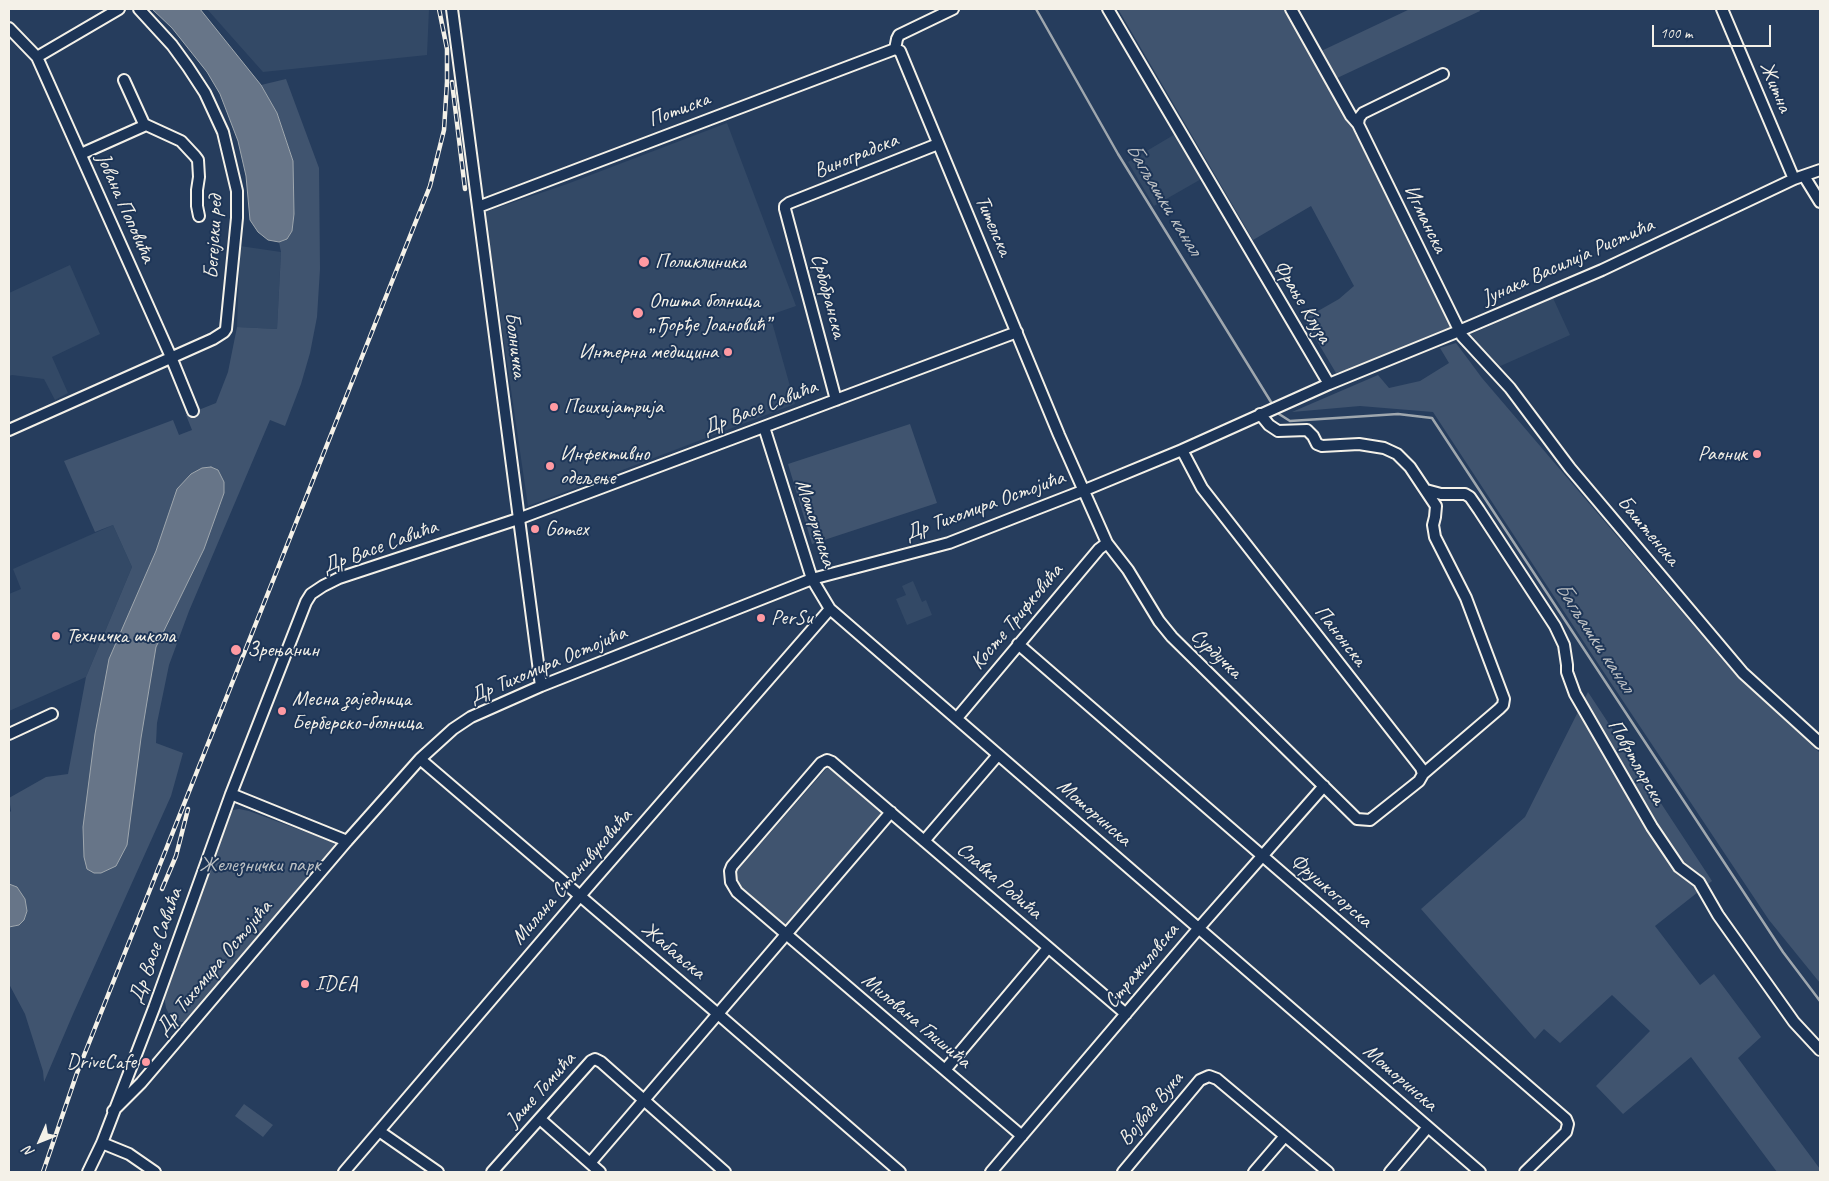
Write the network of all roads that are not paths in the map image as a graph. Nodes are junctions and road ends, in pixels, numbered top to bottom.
1 (119, 9) edge
2 (139, 9) edge
3 (452, 9) edge
4 (953, 9) edge
5 (1108, 9) edge
6 (1290, 9) edge
7 (1722, 9) edge
8 (9, 28) edge
9 (894, 49) junction
10 (37, 57) junction
11 (1444, 74) dead end
12 (124, 80) dead end
13 (1358, 124) junction
14 (146, 125) junction
15 (938, 144) junction
16 (81, 154) junction
17 (1820, 170) edge
18 (1804, 176) junction
19 (1794, 179) junction
20 (1820, 202) edge
21 (789, 203) joint
22 (478, 207) junction
23 (199, 216) dead end
24 (1459, 331) junction
25 (1016, 332) junction
26 (171, 358) junction
27 (1329, 384) junction
28 (836, 400) junction
29 (193, 411) dead end
30 (1260, 414) junction
31 (764, 427) junction
32 (9, 430) edge
33 (1182, 450) junction
34 (1084, 490) junction
35 (1426, 490) junction
36 (1441, 494) junction
37 (1436, 506) junction
38 (518, 519) junction
39 (1108, 543) junction
40 (812, 579) junction
41 (830, 608) junction
42 (1018, 644) junction
43 (540, 686) junction
44 (52, 714) dead end
45 (956, 718) junction
46 (9, 734) edge
47 (1820, 743) edge
48 (998, 754) junction
49 (420, 759) junction
50 (1423, 774) junction
51 (848, 776) joint
52 (1324, 786) junction
53 (231, 794) junction
54 (891, 812) junction
55 (924, 840) junction
56 (348, 841) junction
57 (1262, 856) junction
58 (580, 896) junction
59 (1198, 929) junction
60 (786, 934) junction
61 (1048, 948) junction
62 (718, 1014) junction
63 (1126, 1014) junction
64 (1820, 1050) edge
65 (945, 1070) junction
66 (644, 1100) junction
67 (113, 1111) junction
68 (540, 1119) junction
69 (1428, 1127) junction
70 (380, 1131) junction
71 (1022, 1136) junction
72 (1285, 1136) junction
73 (102, 1142) junction
74 (590, 1163) junction
75 (88, 1172) edge
76 (155, 1172) edge
77 (344, 1172) edge
78 (438, 1172) edge
79 (492, 1172) edge
80 (600, 1172) edge
81 (725, 1172) edge
82 (900, 1172) edge
83 (991, 1172) edge
84 (1122, 1172) edge
85 (1254, 1172) edge
86 (1328, 1172) edge
87 (1390, 1172) edge
88 (1480, 1172) edge
89 (1524, 1172) edge

1 - 10 street
2 - 26 street, Бегејски ред
3 - 22 street, Болничка
4 - 9 street
5 - 27 street, Фрање Клуза
6 - 13 street, Игманска
7 - 19 street, Житна
8 - 10 street, Јована Поповића
9 - 15 street, Тителска
9 - 22 street, Потиска
10 - 16 street, Јована Поповића
11 - 13 street
12 - 14 street
13 - 24 street, Игманска
14 - 16 street
14 - 23 street, Бегејски ред
15 - 21 street, Виноградска
15 - 25 street, Тителска
16 - 26 street, Јована Поповића
17 - 18 street, Јунака Василија Ристића
18 - 19 street, Јунака Василија Ристића
18 - 20 street
19 - 24 street, Јунака Василија Ристића
21 - 28 street, Србобранска
22 - 38 street, Болничка
24 - 27 street, Јунака Василија Ристића
24 - 47 street, Баштенска
25 - 28 street, Др Васе Савића
25 - 34 street, Тителска
26 - 29 street, Јована Поповића
26 - 32 street
27 - 30 street
28 - 31 street, Др Васе Савића
30 - 33 street
30 - 35 street
31 - 38 street, Др Васе Савића
31 - 40 street, Мошоринска
33 - 34 street
33 - 50 street, Панонска
34 - 39 street, Сурдучка
34 - 40 street, Др Тихомира Остојића
35 - 36 street, Повртларска
35 - 37 street
36 - 37 street
36 - 64 street, Повртларска
37 - 50 street
38 - 43 street, Болничка
38 - 53 street, Др Васе Савића
39 - 42 street, Косте Трифковића
39 - 52 street, Сурдучка
40 - 41 street, Мошоринска
40 - 43 street, Др Тихомира Остојића
41 - 45 street, Мошоринска
41 - 58 street, Милана Станивуковића
42 - 45 street, Косте Трифковића
42 - 57 street, Фрушкогорска
43 - 49 street, Др Тихомира Остојића
44 - 46 street
45 - 48 street, Мошоринска
48 - 55 street
48 - 59 street, Мошоринска
49 - 56 street, Др Тихомира Остојића
49 - 58 street, Жабаљска
50 - 52 street, Сурдучка
51 - 54 street, Славка Родића
51 - 60 street, Милована Глишића
52 - 57 street, Стражиловска
53 - 56 street
53 - 67 street, Др Васе Савића
54 - 55 street, Славка Родића
54 - 60 street
55 - 61 street, Славка Родића
56 - 67 street, Др Тихомира Остојића
57 - 59 street, Стражиловска
57 - 89 street, Фрушкогорска
58 - 62 street, Жабаљска
58 - 70 street, Милана Станивуковића
59 - 63 street, Стражиловска
59 - 69 street, Мошоринска
60 - 62 street
60 - 65 street, Милована Глишића
61 - 63 street, Славка Родића
61 - 65 street
62 - 66 street
62 - 82 street, Жабаљска
63 - 71 street, Стражиловска
65 - 71 street, Милована Глишића
66 - 68 street, Јаше Томића
66 - 74 street
66 - 81 street
67 - 73 street, Др Васе Савића
68 - 74 street
68 - 79 street, Јаше Томића
69 - 87 street
69 - 88 street, Мошоринска
70 - 77 street, Милана Станивуковића
70 - 78 street
71 - 83 street, Стражиловска
72 - 84 street, Војводе Вука
72 - 85 street
72 - 86 street
73 - 75 street, Др Васе Савића
73 - 76 street
74 - 80 street

